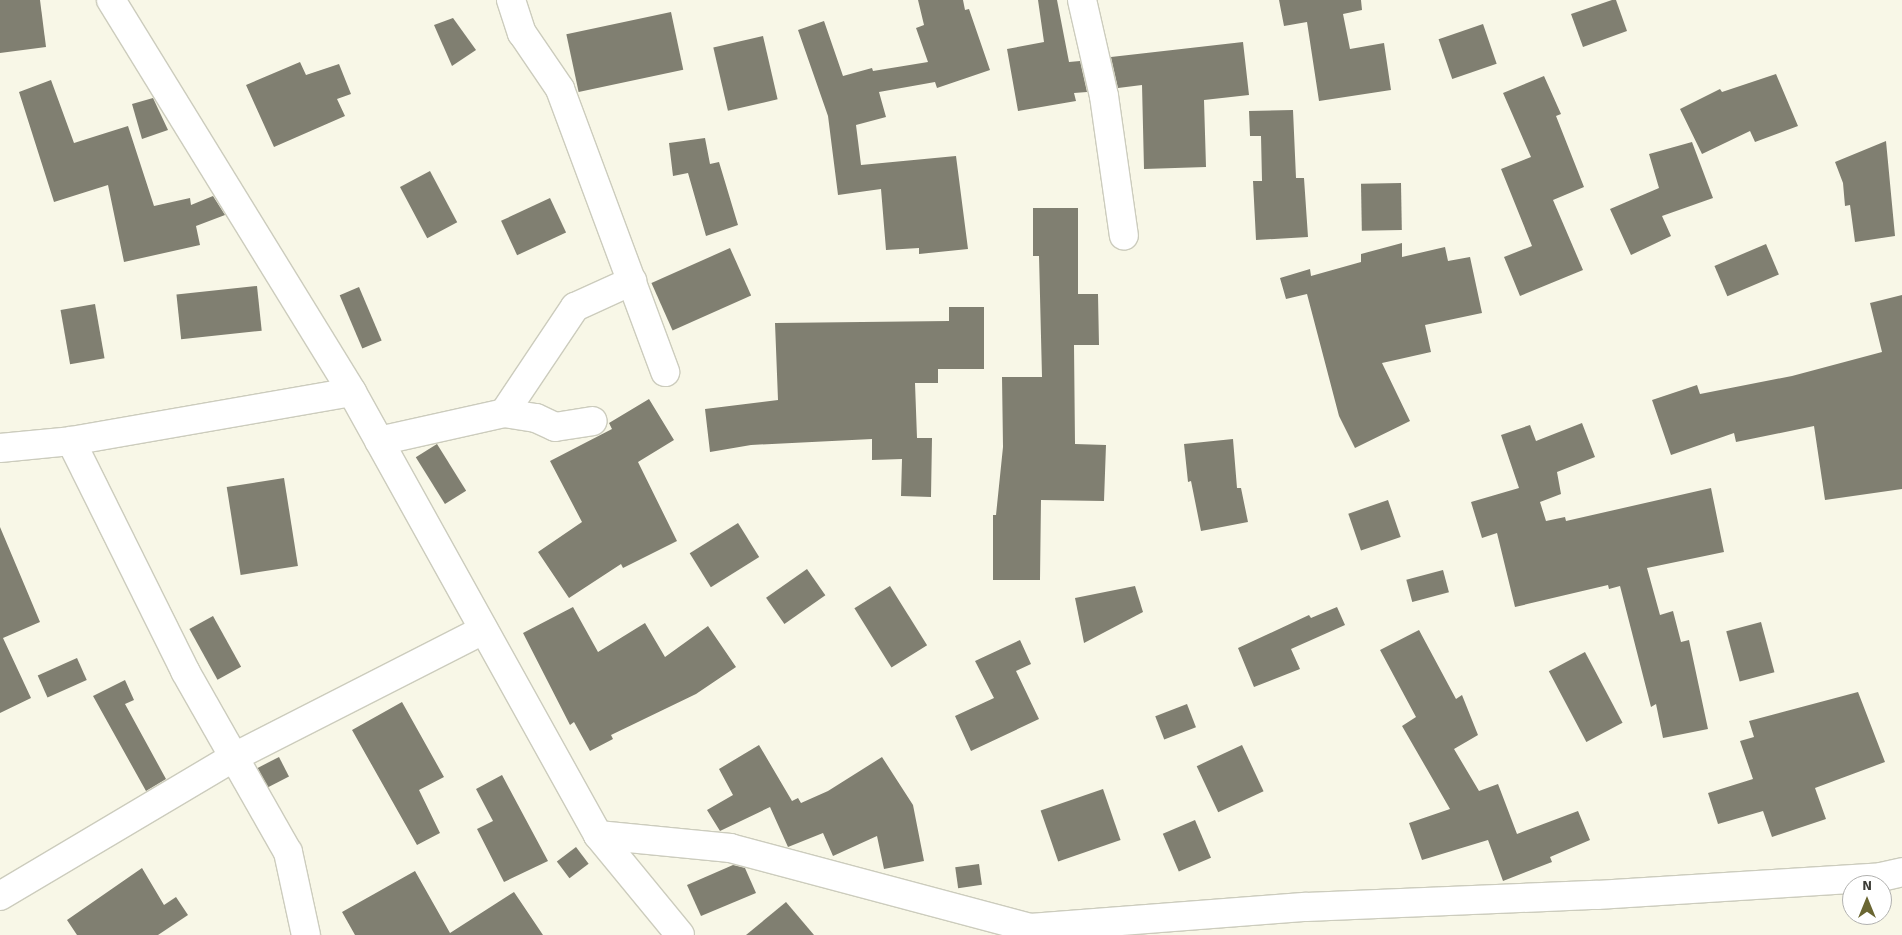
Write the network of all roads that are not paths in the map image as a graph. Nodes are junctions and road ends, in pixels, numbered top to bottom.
1 (111, 0) edge
2 (511, 0) edge
3 (1082, 0) edge
4 (1124, 236) dead end
5 (632, 281) junction
6 (665, 372) dead end
7 (352, 392) junction
8 (504, 413) junction
9 (593, 421) dead end
10 (71, 440) junction
11 (380, 441) junction
12 (0, 448) edge
13 (483, 630) junction
14 (234, 757) junction
15 (598, 835) junction
16 (1902, 872) edge
17 (0, 896) edge
18 (1032, 932) edge
19 (306, 935) edge
20 (680, 935) edge

1 - 7 street
2 - 5 street
3 - 4 street
5 - 6 street
5 - 8 street
7 - 10 street
7 - 11 street
8 - 9 street
8 - 11 street
10 - 12 street
10 - 14 street
11 - 13 street
13 - 14 street
13 - 15 street
14 - 17 street
14 - 19 street
15 - 18 street
15 - 20 street
16 - 18 street

